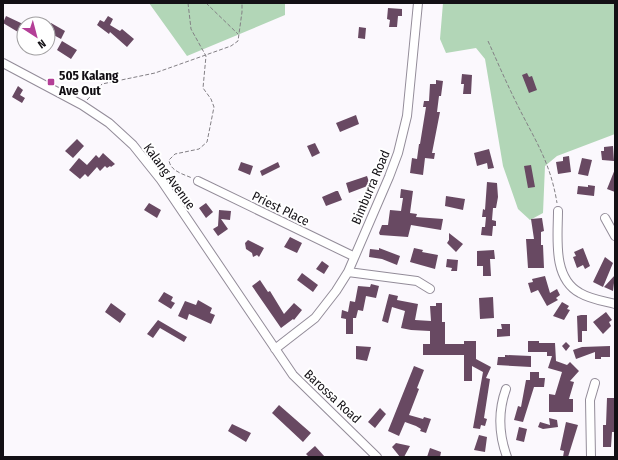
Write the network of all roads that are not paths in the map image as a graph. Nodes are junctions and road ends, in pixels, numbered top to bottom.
1 (418, 3) edge
2 (3, 63) edge
3 (198, 181) road end
4 (558, 211) road end
5 (604, 218) dead end
6 (615, 236) edge
7 (353, 256) junction
8 (348, 272) junction
9 (430, 289) dead end
10 (615, 304) edge
11 (275, 349) junction
12 (595, 384) dead end
13 (506, 389) dead end
14 (377, 457) edge
15 (507, 457) edge
16 (591, 457) edge

1 - 7 street, Bimburra Road
2 - 11 street, Kalang Avenue
3 - 7 street, Priest Place
4 - 10 street
5 - 6 street
7 - 8 street, Bimburra Road
8 - 9 street
8 - 11 street, Bimburra Road
11 - 14 street, Barossa Road
12 - 16 street
13 - 15 street

